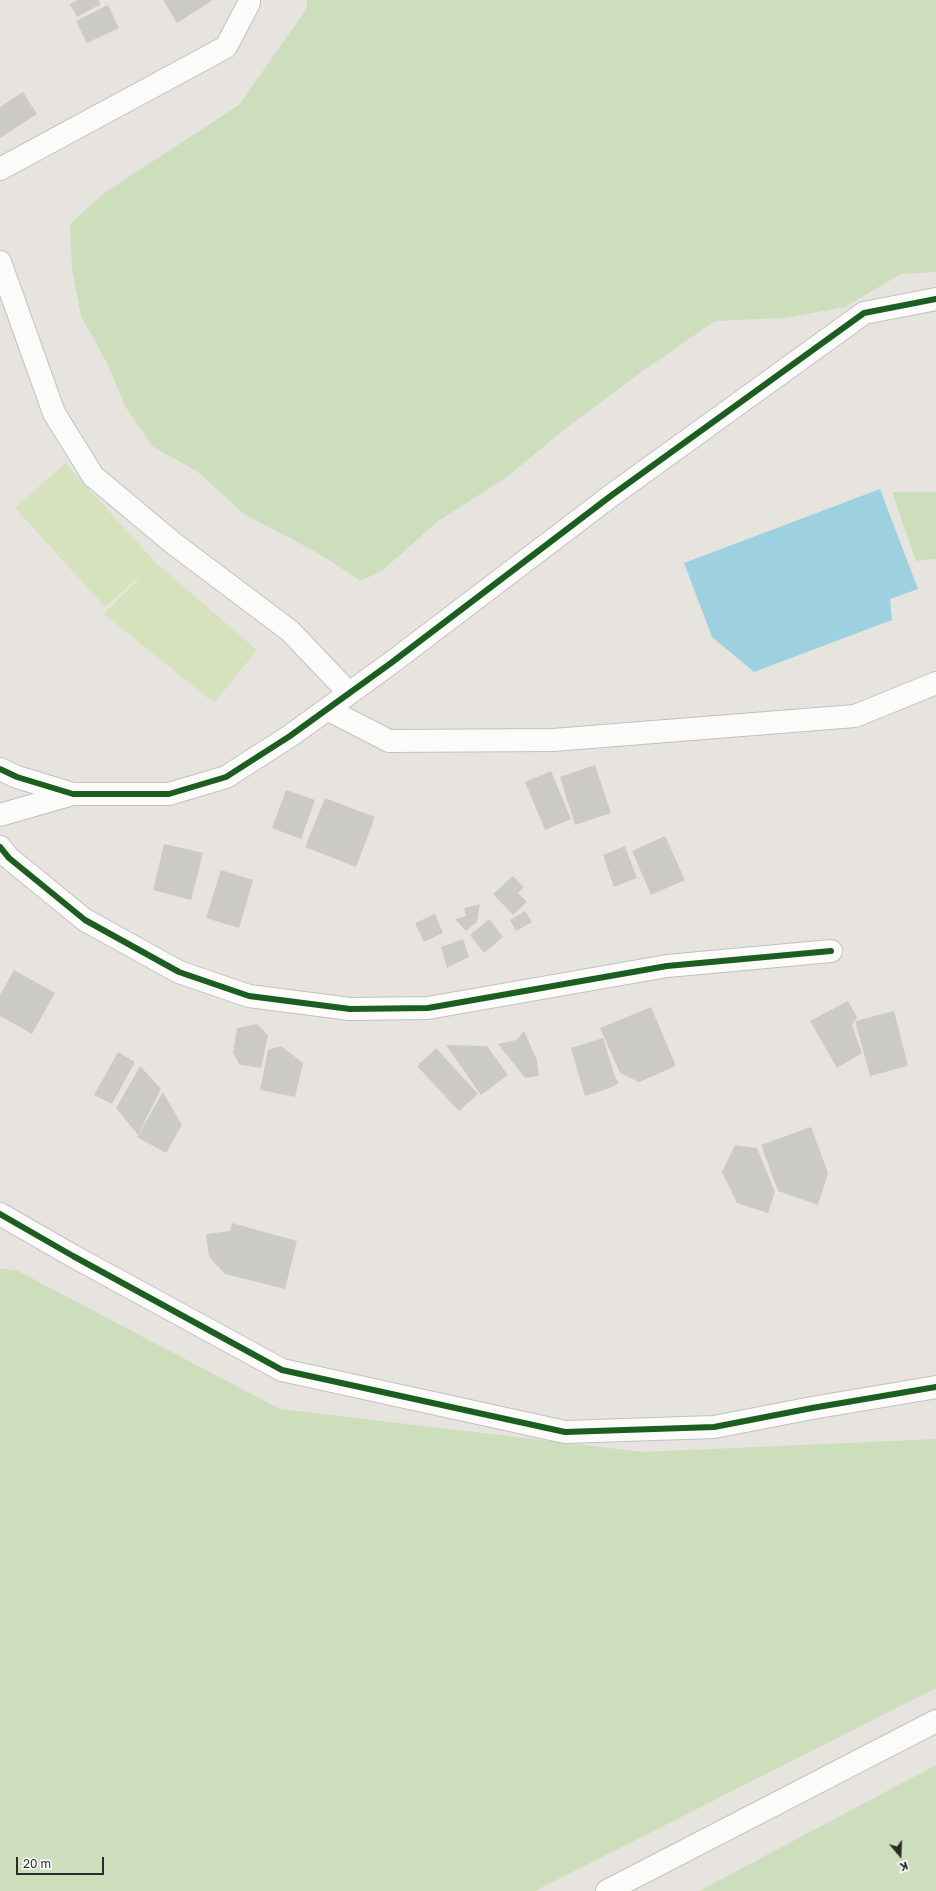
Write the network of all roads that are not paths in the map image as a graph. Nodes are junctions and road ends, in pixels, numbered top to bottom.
1 (249, 0) edge
2 (0, 169) edge
3 (0, 262) edge
4 (936, 299) edge
5 (936, 683) edge
6 (349, 694) junction
7 (327, 710) junction
8 (0, 769) edge
9 (74, 794) junction
10 (0, 815) edge
11 (0, 847) edge
12 (831, 951) dead end
13 (0, 1214) edge
14 (936, 1387) edge
15 (936, 1721) edge
16 (608, 1891) edge

1 - 2 street
3 - 6 street
4 - 6 street
5 - 7 street
6 - 7 street
7 - 9 street
8 - 9 street
9 - 10 street
11 - 12 street
13 - 14 street
15 - 16 street

